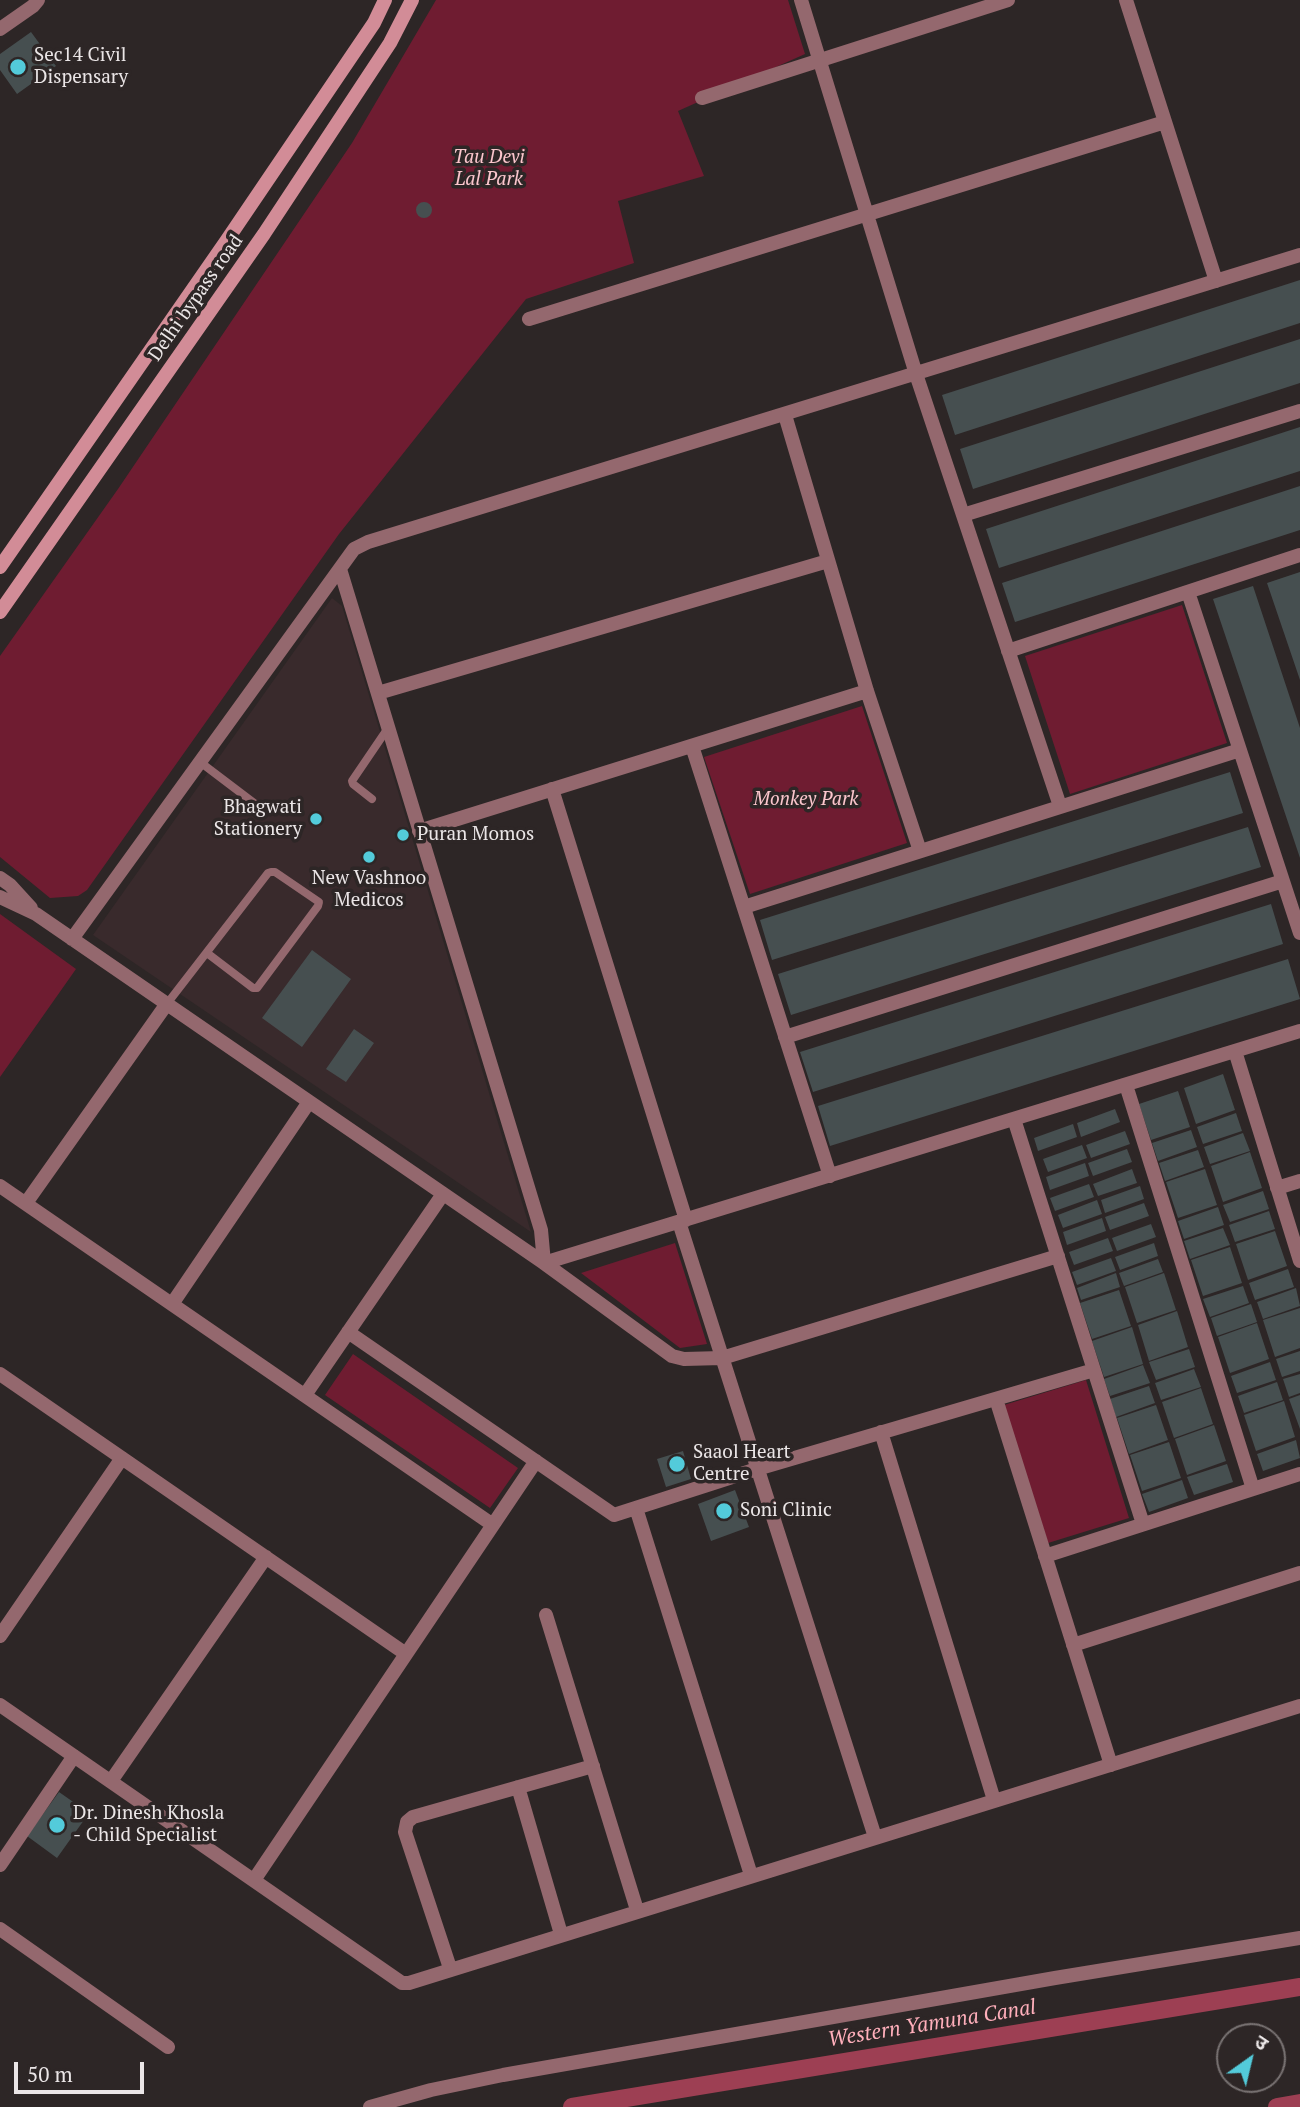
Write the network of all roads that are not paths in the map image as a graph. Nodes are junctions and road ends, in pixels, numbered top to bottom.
1 (38, 0) edge
2 (385, 0) edge
3 (412, 0) edge
4 (801, 0) edge
5 (1007, 0) edge
6 (1126, 0) edge
7 (0, 29) edge
8 (821, 61) junction
9 (702, 98) dead end
10 (1165, 122) junction
11 (867, 214) junction
12 (1300, 255) edge
13 (1216, 281) junction
14 (528, 319) dead end
15 (916, 374) junction
16 (1300, 411) edge
17 (785, 415) junction
18 (963, 515) junction
19 (1300, 555) edge
20 (828, 561) junction
21 (0, 567) edge
22 (340, 569) junction
23 (1188, 592) junction
24 (0, 612) edge
25 (1008, 651) junction
26 (867, 691) junction
27 (378, 693) junction
28 (388, 728) junction
29 (692, 746) junction
30 (1240, 750) junction
31 (200, 762) junction
32 (551, 789) junction
33 (372, 799) dead end
34 (1060, 806) junction
35 (262, 809) dead end
36 (419, 831) junction
37 (920, 851) junction
38 (0, 878) edge
39 (1283, 881) junction
40 (0, 897) edge
41 (744, 907) junction
42 (36, 914) junction
43 (1300, 933) edge
44 (72, 939) junction
45 (207, 953) junction
46 (166, 1005) junction
47 (1300, 1031) edge
48 (785, 1037) junction
49 (1235, 1051) junction
50 (1126, 1085) junction
51 (309, 1101) junction
52 (1014, 1119) junction
53 (830, 1176) junction
54 (1300, 1181) edge
55 (0, 1186) edge
56 (1278, 1188) junction
57 (443, 1194) junction
58 (26, 1203) junction
59 (682, 1221) junction
60 (1058, 1256) junction
61 (1300, 1261) edge
62 (544, 1263) junction
63 (172, 1304) junction
64 (348, 1332) junction
65 (722, 1358) junction
66 (1094, 1370) junction
67 (0, 1374) edge
68 (304, 1395) junction
69 (996, 1399) junction
70 (881, 1432) junction
71 (122, 1458) junction
72 (536, 1461) junction
73 (757, 1469) junction
74 (1300, 1474) edge
75 (1253, 1489) junction
76 (636, 1508) junction
77 (1143, 1524) junction
78 (493, 1525) junction
79 (1045, 1556) junction
80 (266, 1557) junction
81 (1300, 1573) edge
82 (546, 1615) dead end
83 (0, 1636) edge
84 (1073, 1645) junction
85 (406, 1654) junction
86 (0, 1705) edge
87 (1300, 1706) edge
88 (74, 1756) junction
89 (1111, 1765) junction
90 (593, 1766) junction
91 (111, 1781) junction
92 (519, 1787) junction
93 (994, 1800) junction
94 (875, 1837) junction
95 (0, 1865) edge
96 (751, 1875) junction
97 (254, 1880) junction
98 (637, 1910) junction
99 (0, 1929) edge
100 (561, 1934) junction
101 (1300, 1938) edge
102 (450, 1968) junction
103 (168, 2047) dead end
104 (370, 2107) edge

1 - 7 street
2 - 21 main road, Delhi bypass road
3 - 24 main road, Delhi bypass road
4 - 8 street
5 - 8 street
6 - 10 street
8 - 9 street
8 - 11 street
10 - 11 street
10 - 13 street
11 - 14 street
11 - 15 street
12 - 13 street
13 - 15 street
15 - 17 street
15 - 18 street
16 - 18 street
17 - 20 street
17 - 22 street
18 - 25 street
19 - 23 street
20 - 26 street
20 - 27 street
22 - 27 street
22 - 31 street
23 - 25 street
23 - 30 street
25 - 34 street
26 - 29 street
26 - 37 street
27 - 28 street
28 - 33 lane
28 - 36 street
29 - 32 street
29 - 41 street
30 - 34 street
30 - 39 street
31 - 35 lane
31 - 44 street
32 - 36 street
32 - 59 street
34 - 37 street
36 - 62 street
37 - 41 street
38 - 42 street
39 - 43 street
39 - 48 street
40 - 42 street
41 - 48 street
42 - 44 street
44 - 46 street
45 - 45 lane
45 - 46 lane
46 - 51 street
46 - 58 street
47 - 49 street
48 - 53 street
49 - 50 street
49 - 56 street
50 - 52 street
50 - 75 street
51 - 57 street
51 - 63 street
52 - 53 street
52 - 60 street
53 - 59 street
54 - 56 street
55 - 58 street
56 - 61 street
57 - 62 street
57 - 64 street
58 - 63 street
59 - 62 street
59 - 65 street
60 - 65 street
60 - 66 street
62 - 65 street
63 - 68 street
64 - 68 street
64 - 72 street
65 - 73 street
66 - 69 street
66 - 77 street
67 - 71 street
68 - 78 street
69 - 70 street
69 - 79 street
70 - 73 street
70 - 93 street
71 - 80 street
71 - 83 street
72 - 76 street
72 - 78 street
73 - 76 street
73 - 94 street
74 - 75 street
75 - 77 street
76 - 96 street
77 - 79 street
78 - 85 street
79 - 84 street
80 - 85 street
80 - 91 street
81 - 84 street
82 - 90 street
84 - 89 street
85 - 97 street
86 - 88 street
87 - 89 street
88 - 91 street
88 - 95 street
89 - 93 street
90 - 92 street
90 - 98 street
91 - 97 street
92 - 100 street
92 - 102 street
93 - 94 street
94 - 96 street
96 - 98 street
97 - 102 street
98 - 100 street
99 - 103 street
100 - 102 street
101 - 104 street

